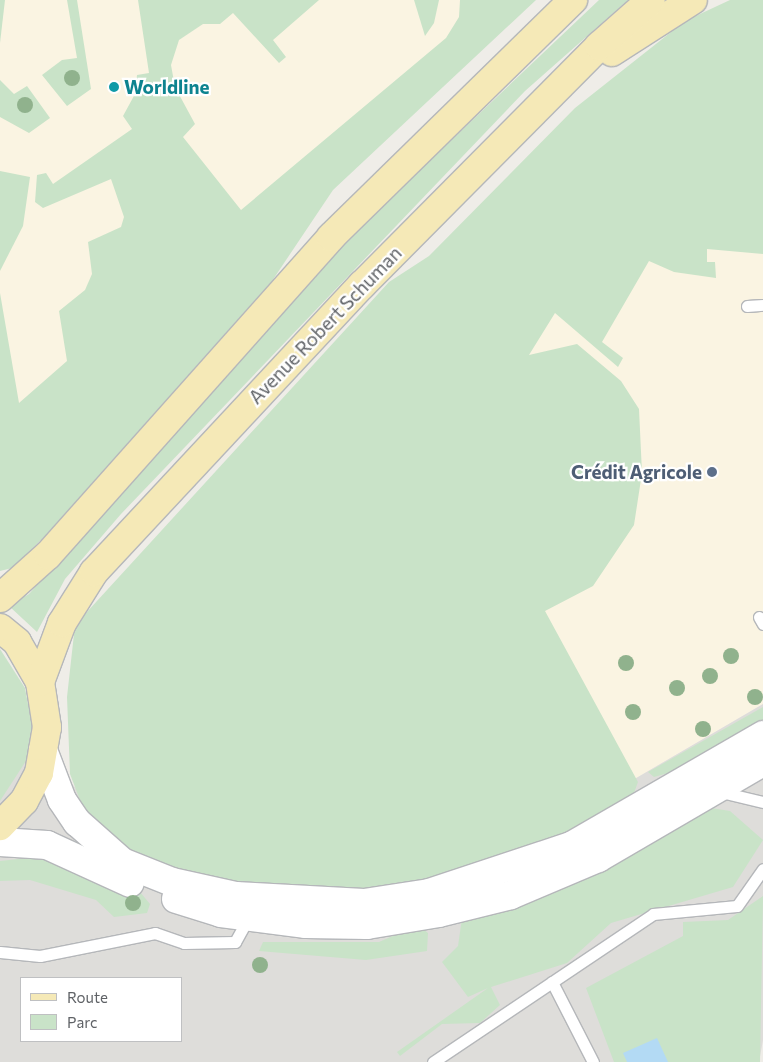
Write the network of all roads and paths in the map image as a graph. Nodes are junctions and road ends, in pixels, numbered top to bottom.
1 (574, 0) edge
2 (651, 0) edge
3 (693, 0) edge
4 (520, 126) junction
5 (763, 305) edge
6 (747, 306) dead end
7 (0, 598) edge
8 (0, 628) edge
9 (40, 682) junction
10 (763, 735) edge
11 (43, 750) junction
12 (763, 762) edge
13 (715, 791) junction
14 (763, 802) edge
15 (0, 826) edge
16 (0, 842) edge
17 (525, 864) junction
18 (763, 869) edge
19 (408, 896) junction
20 (242, 907) junction
21 (439, 912) junction
22 (0, 952) edge
23 (552, 982) junction
24 (433, 1062) edge
25 (593, 1062) edge

1 - 7 main road
2 - 4 main road, Avenue Robert Schuman
3 - 4 main road
4 - 9 main road, Avenue Robert Schuman
5 - 6 lane
8 - 9 main road
9 - 11 main road
10 - 17 main road
11 - 15 main road
11 - 20 main road
12 - 13 main road
13 - 14 lane
13 - 21 main road
16 - 20 main road
17 - 19 main road
17 - 21 lane
18 - 23 lane
19 - 20 main road
19 - 21 lane
20 - 21 main road
20 - 22 lane
23 - 24 lane
23 - 25 lane

